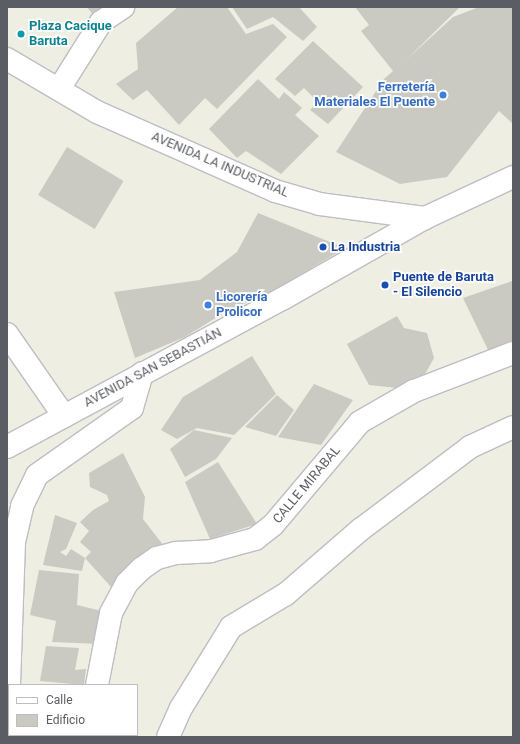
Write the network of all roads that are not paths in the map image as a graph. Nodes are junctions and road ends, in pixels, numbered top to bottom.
1 (122, 7) edge
2 (7, 59) edge
3 (59, 89) junction
4 (513, 177) edge
5 (426, 218) junction
6 (7, 334) edge
7 (513, 353) edge
8 (142, 373) junction
9 (64, 416) junction
10 (513, 427) edge
11 (7, 447) edge
12 (9, 684) edge
13 (97, 684) edge
14 (168, 737) edge

1 - 3 street
2 - 3 street, AVENIDA LA INDUSTRIAL
3 - 5 street, AVENIDA LA INDUSTRIAL
4 - 5 street
5 - 8 street, AVENIDA SAN SEBASTIÁN
6 - 9 street
7 - 13 street, CALLE MIRABAL
8 - 9 street, AVENIDA SAN SEBASTIÁN
8 - 12 street
9 - 11 street, AVENIDA SAN SEBASTIÁN
10 - 14 street

